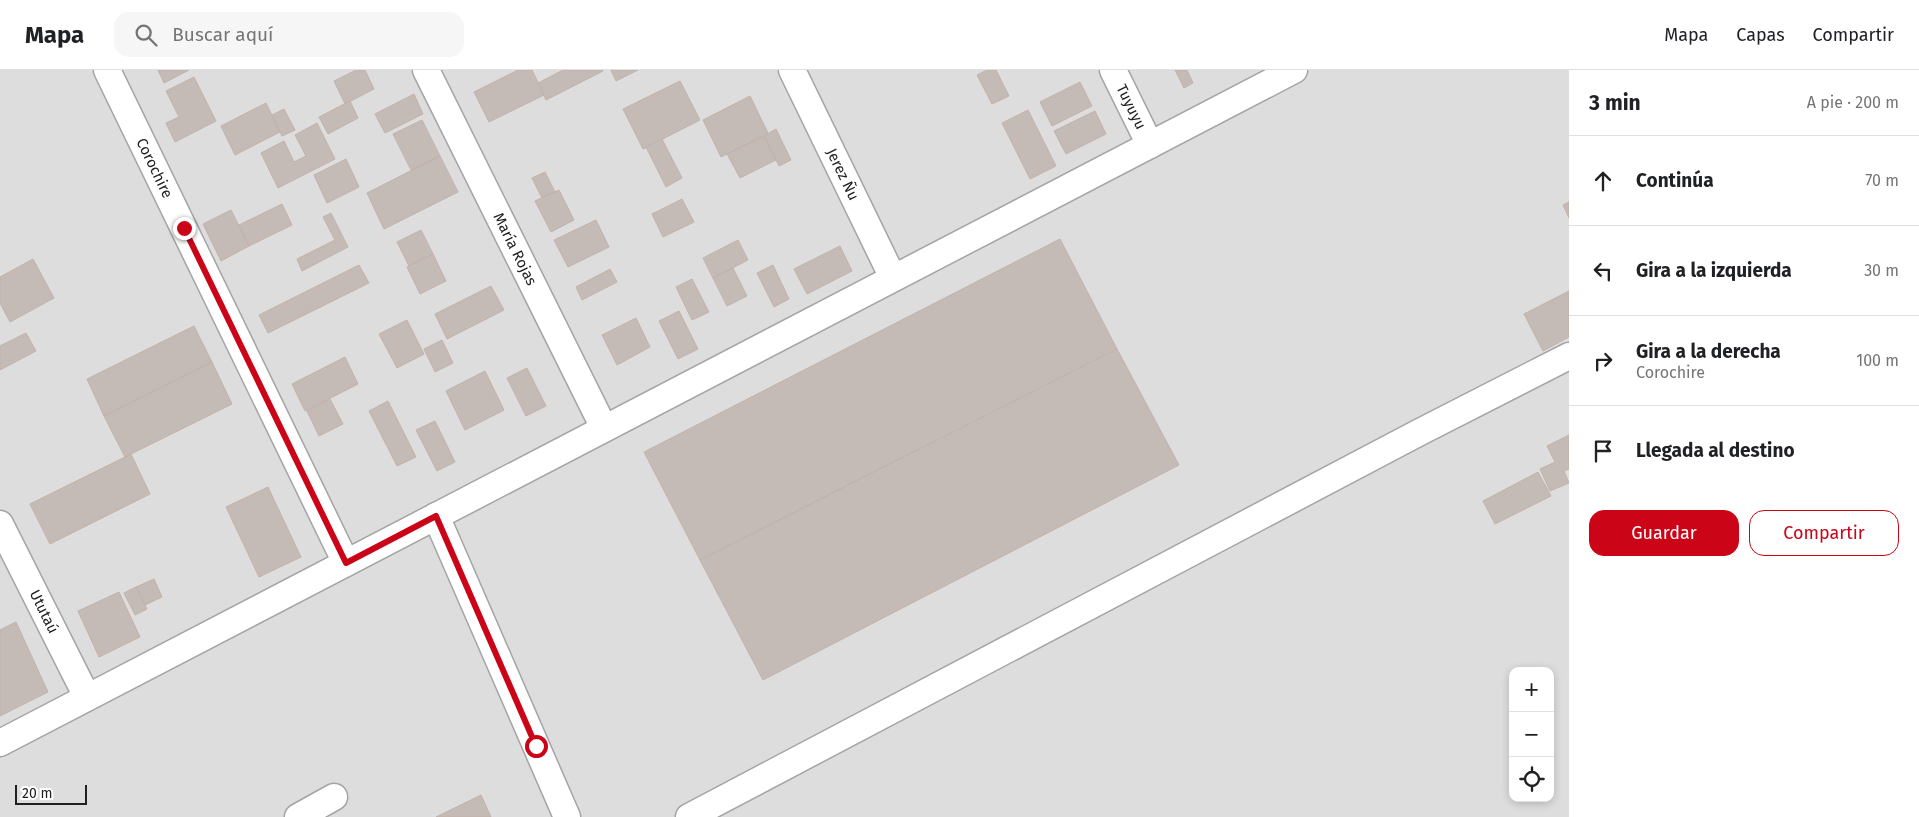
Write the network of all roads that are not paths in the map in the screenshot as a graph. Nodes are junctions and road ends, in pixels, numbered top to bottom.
1 (107, 70) edge
2 (426, 70) edge
3 (792, 70) edge
4 (1113, 70) edge
5 (1294, 70) edge
6 (1150, 145) junction
7 (894, 278) junction
8 (1569, 356) edge
9 (604, 428) junction
10 (436, 516) junction
11 (0, 524) edge
12 (346, 563) junction
13 (87, 698) junction
14 (0, 742) edge
15 (334, 797) dead end
16 (298, 817) edge
17 (567, 817) edge
18 (689, 817) edge

1 - 12 street, Corochire
2 - 9 street, María Rojas
3 - 7 street, Jerez Ñu
4 - 6 street, Tuyuyu
5 - 6 street
6 - 7 street
7 - 9 street
8 - 18 street
9 - 10 street
10 - 12 street
10 - 17 street
11 - 13 street, Ututaú
12 - 13 street
13 - 14 street
15 - 16 street

